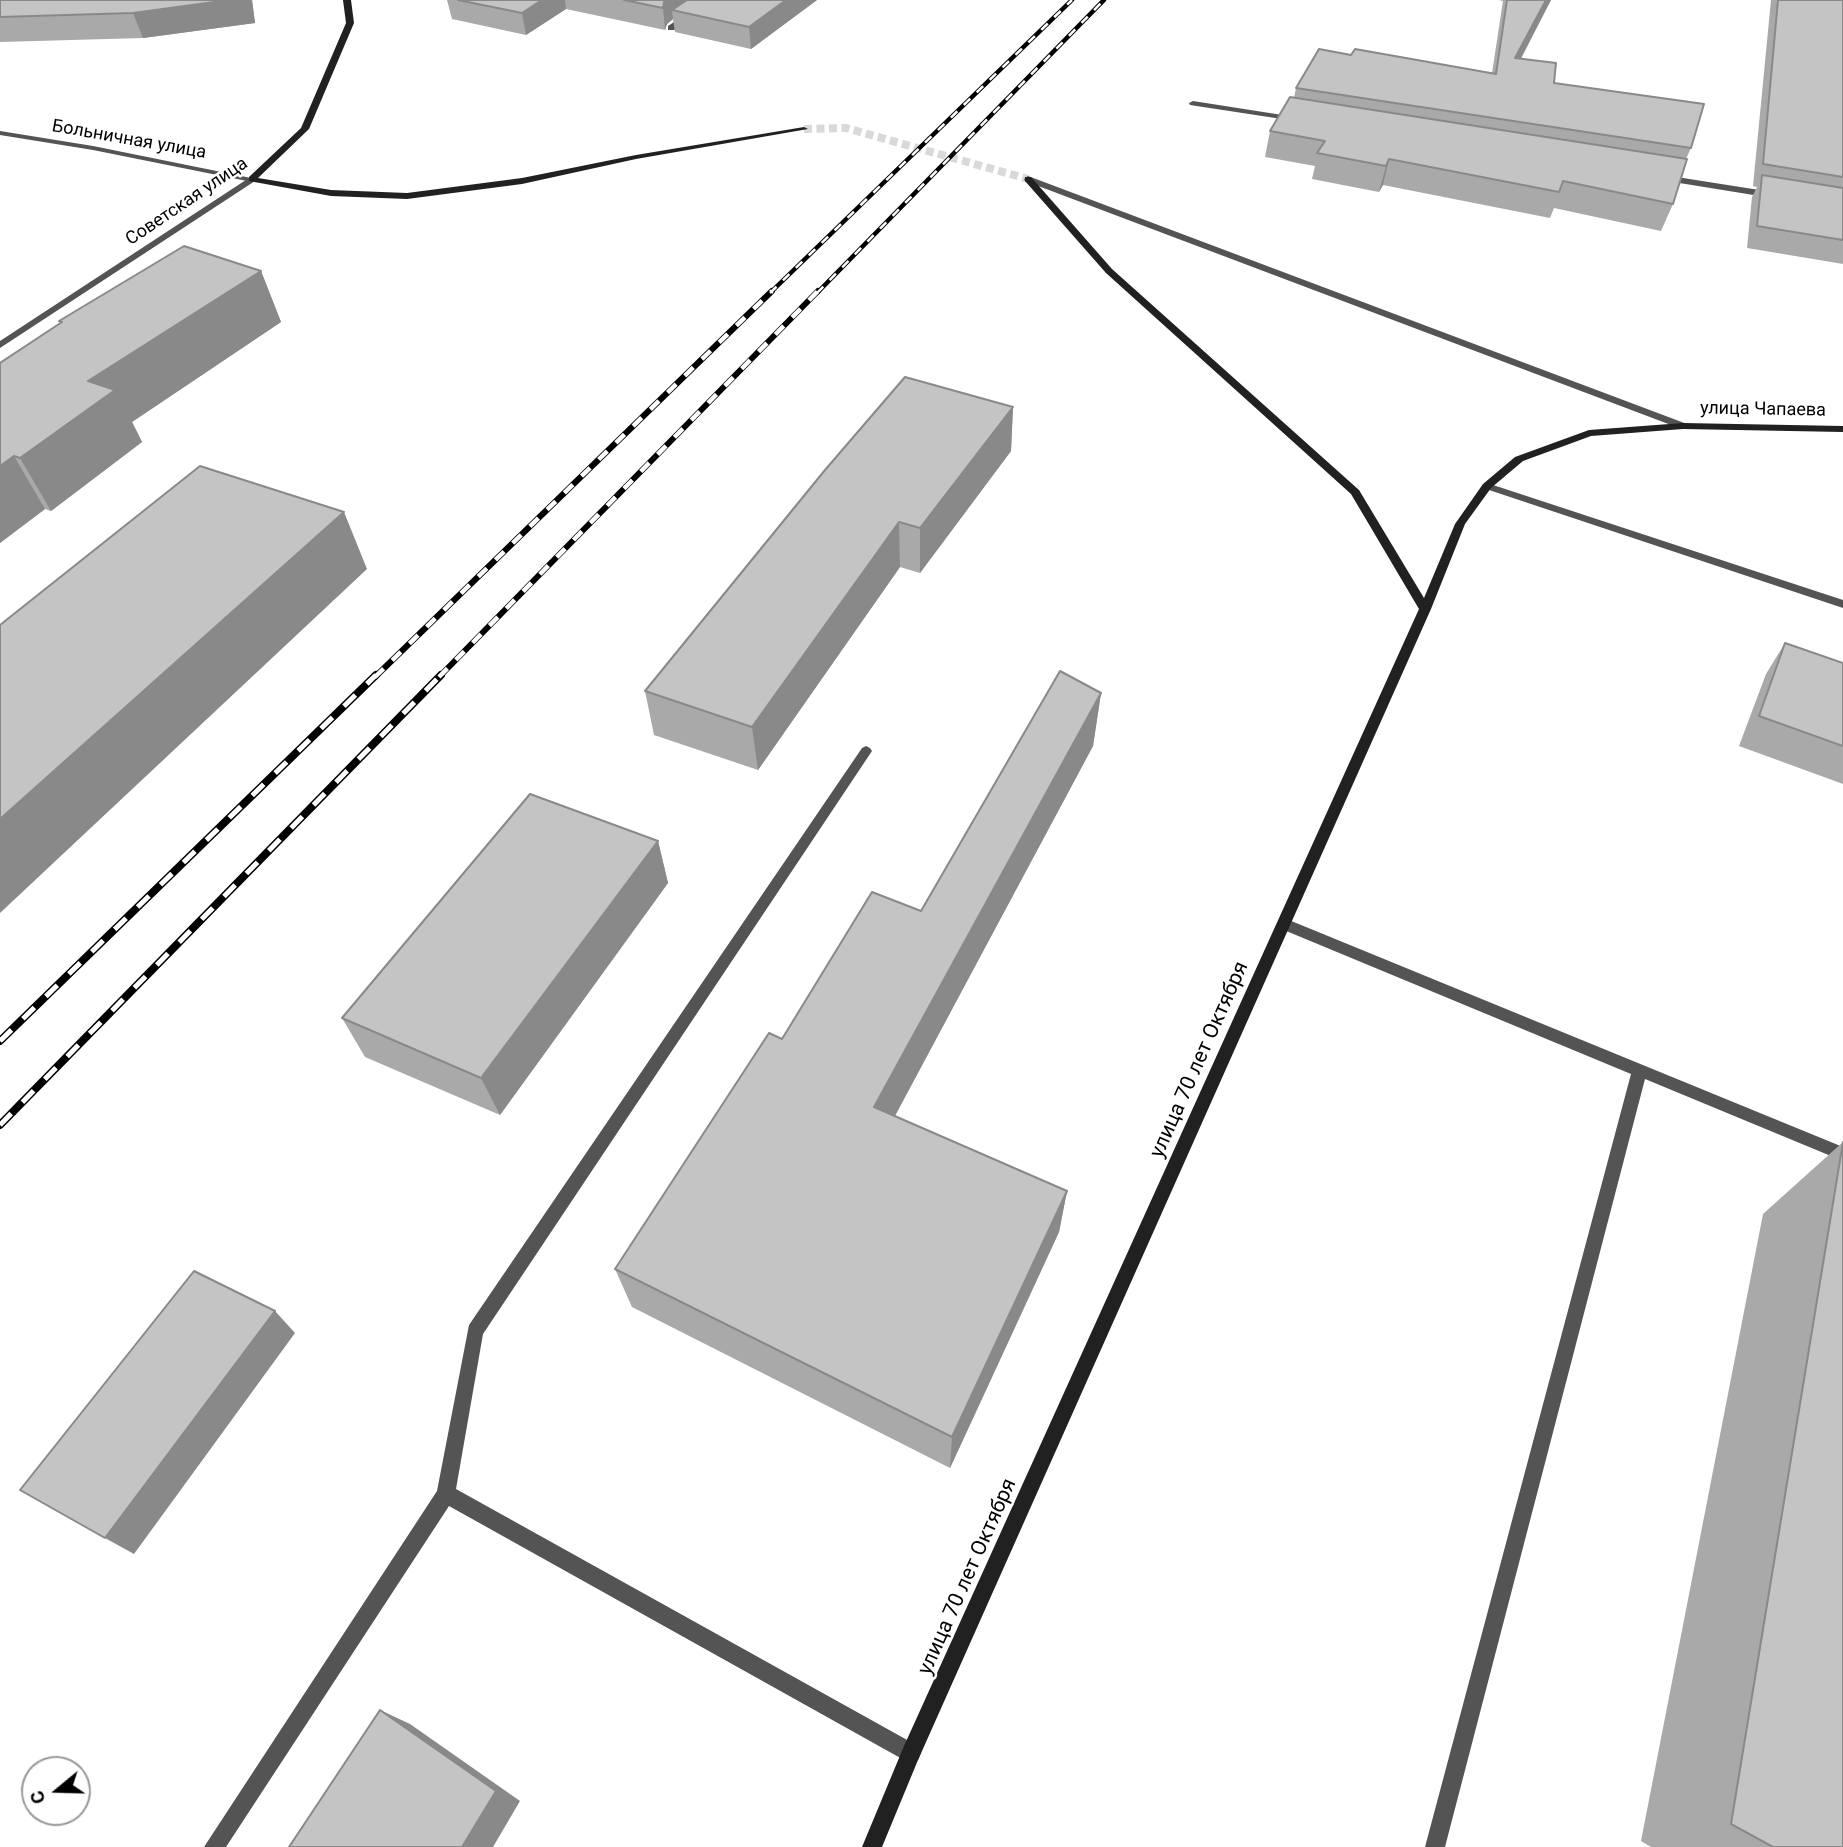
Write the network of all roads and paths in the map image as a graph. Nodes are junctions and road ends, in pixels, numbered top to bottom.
1 (348, 0) edge
2 (712, 0) edge
3 (671, 28) dead end
4 (1193, 103) dead end
5 (1301, 120) edge
6 (804, 129) tunnel mouth
7 (0, 133) edge
8 (1653, 176) edge
9 (252, 179) junction
10 (1028, 179) joint
11 (1789, 198) edge
12 (0, 345) edge
13 (1684, 426) junction
14 (1843, 429) edge
15 (1487, 486) junction
16 (1843, 604) edge
17 (1425, 609) junction
18 (866, 751) dead end
19 (1284, 924) junction
20 (1640, 1070) junction
21 (1843, 1154) edge
22 (446, 1494) junction
23 (911, 1753) junction
24 (214, 1847) edge
25 (872, 1847) edge
26 (1435, 1847) edge

1 - 9 main road, Советская улица
2 - 3 street
4 - 5 street
6 - 9 main road
7 - 9 street, Больничная улица
8 - 11 street
9 - 12 street, Советская улица
10 - 13 street
10 - 17 main road
13 - 14 main road, улица Чапаева
13 - 15 main road, улица 70 лет Октября
15 - 16 street
15 - 17 main road, улица 70 лет Октября
17 - 19 main road, улица 70 лет Октября
18 - 22 street
19 - 20 street
19 - 23 main road, улица 70 лет Октября
20 - 21 street
20 - 26 street
22 - 23 street
22 - 24 street
23 - 25 main road, улица 70 лет Октября

